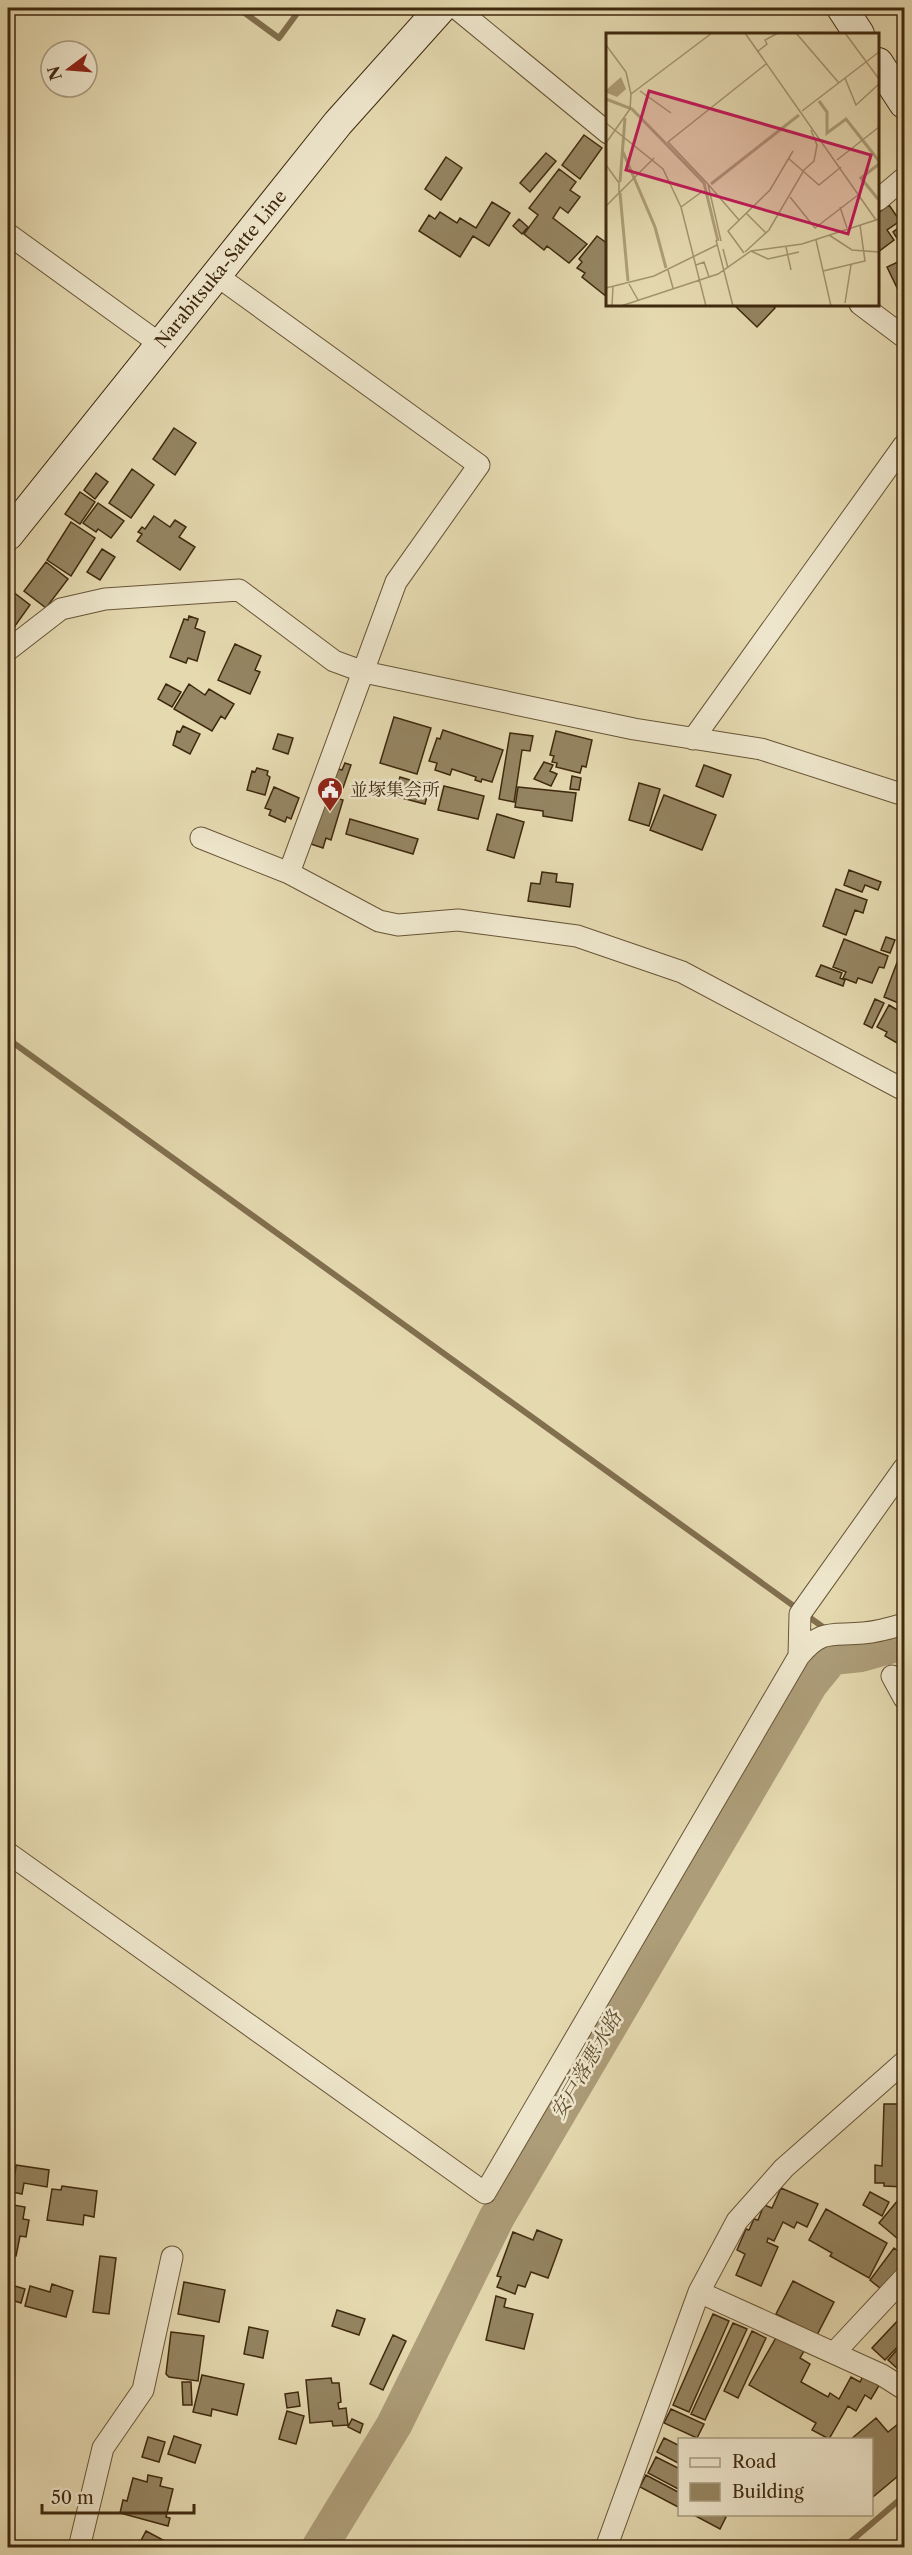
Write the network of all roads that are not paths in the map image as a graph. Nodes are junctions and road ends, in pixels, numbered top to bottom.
1 (441, 8) edge
2 (456, 8) edge
3 (879, 65) edge
4 (904, 103) edge
5 (606, 131) edge
6 (904, 178) edge
7 (879, 199) edge
8 (8, 234) edge
9 (216, 275) junction
10 (863, 306) edge
11 (904, 337) edge
12 (160, 344) junction
13 (904, 445) edge
14 (8, 535) edge
15 (8, 650) edge
16 (364, 672) junction
17 (693, 739) junction
18 (904, 795) edge
19 (201, 838) dead end
20 (289, 873) junction
21 (904, 1090) edge
22 (904, 1468) edge
23 (904, 1624) edge
24 (799, 1656) junction
25 (892, 1676) dead end
26 (904, 1698) edge
27 (8, 1853) edge
28 (904, 2062) edge
29 (172, 2257) dead end
30 (904, 2278) edge
31 (699, 2292) junction
32 (834, 2353) junction
33 (904, 2389) edge
34 (79, 2547) edge
35 (606, 2547) edge

1 - 9 main road, Narabitsuka-Satte Line
2 - 5 street
3 - 4 main road
6 - 7 street
8 - 12 street
9 - 12 main road, Narabitsuka-Satte Line
9 - 16 street
10 - 11 street
12 - 14 main road, Narabitsuka-Satte Line
13 - 17 street
15 - 16 street
16 - 17 street
16 - 20 street
17 - 18 street
19 - 20 street
20 - 21 street
22 - 24 street
23 - 24 street
24 - 27 street
25 - 26 street
28 - 31 street
29 - 34 street
30 - 32 street
31 - 32 street
31 - 35 street
32 - 33 street

